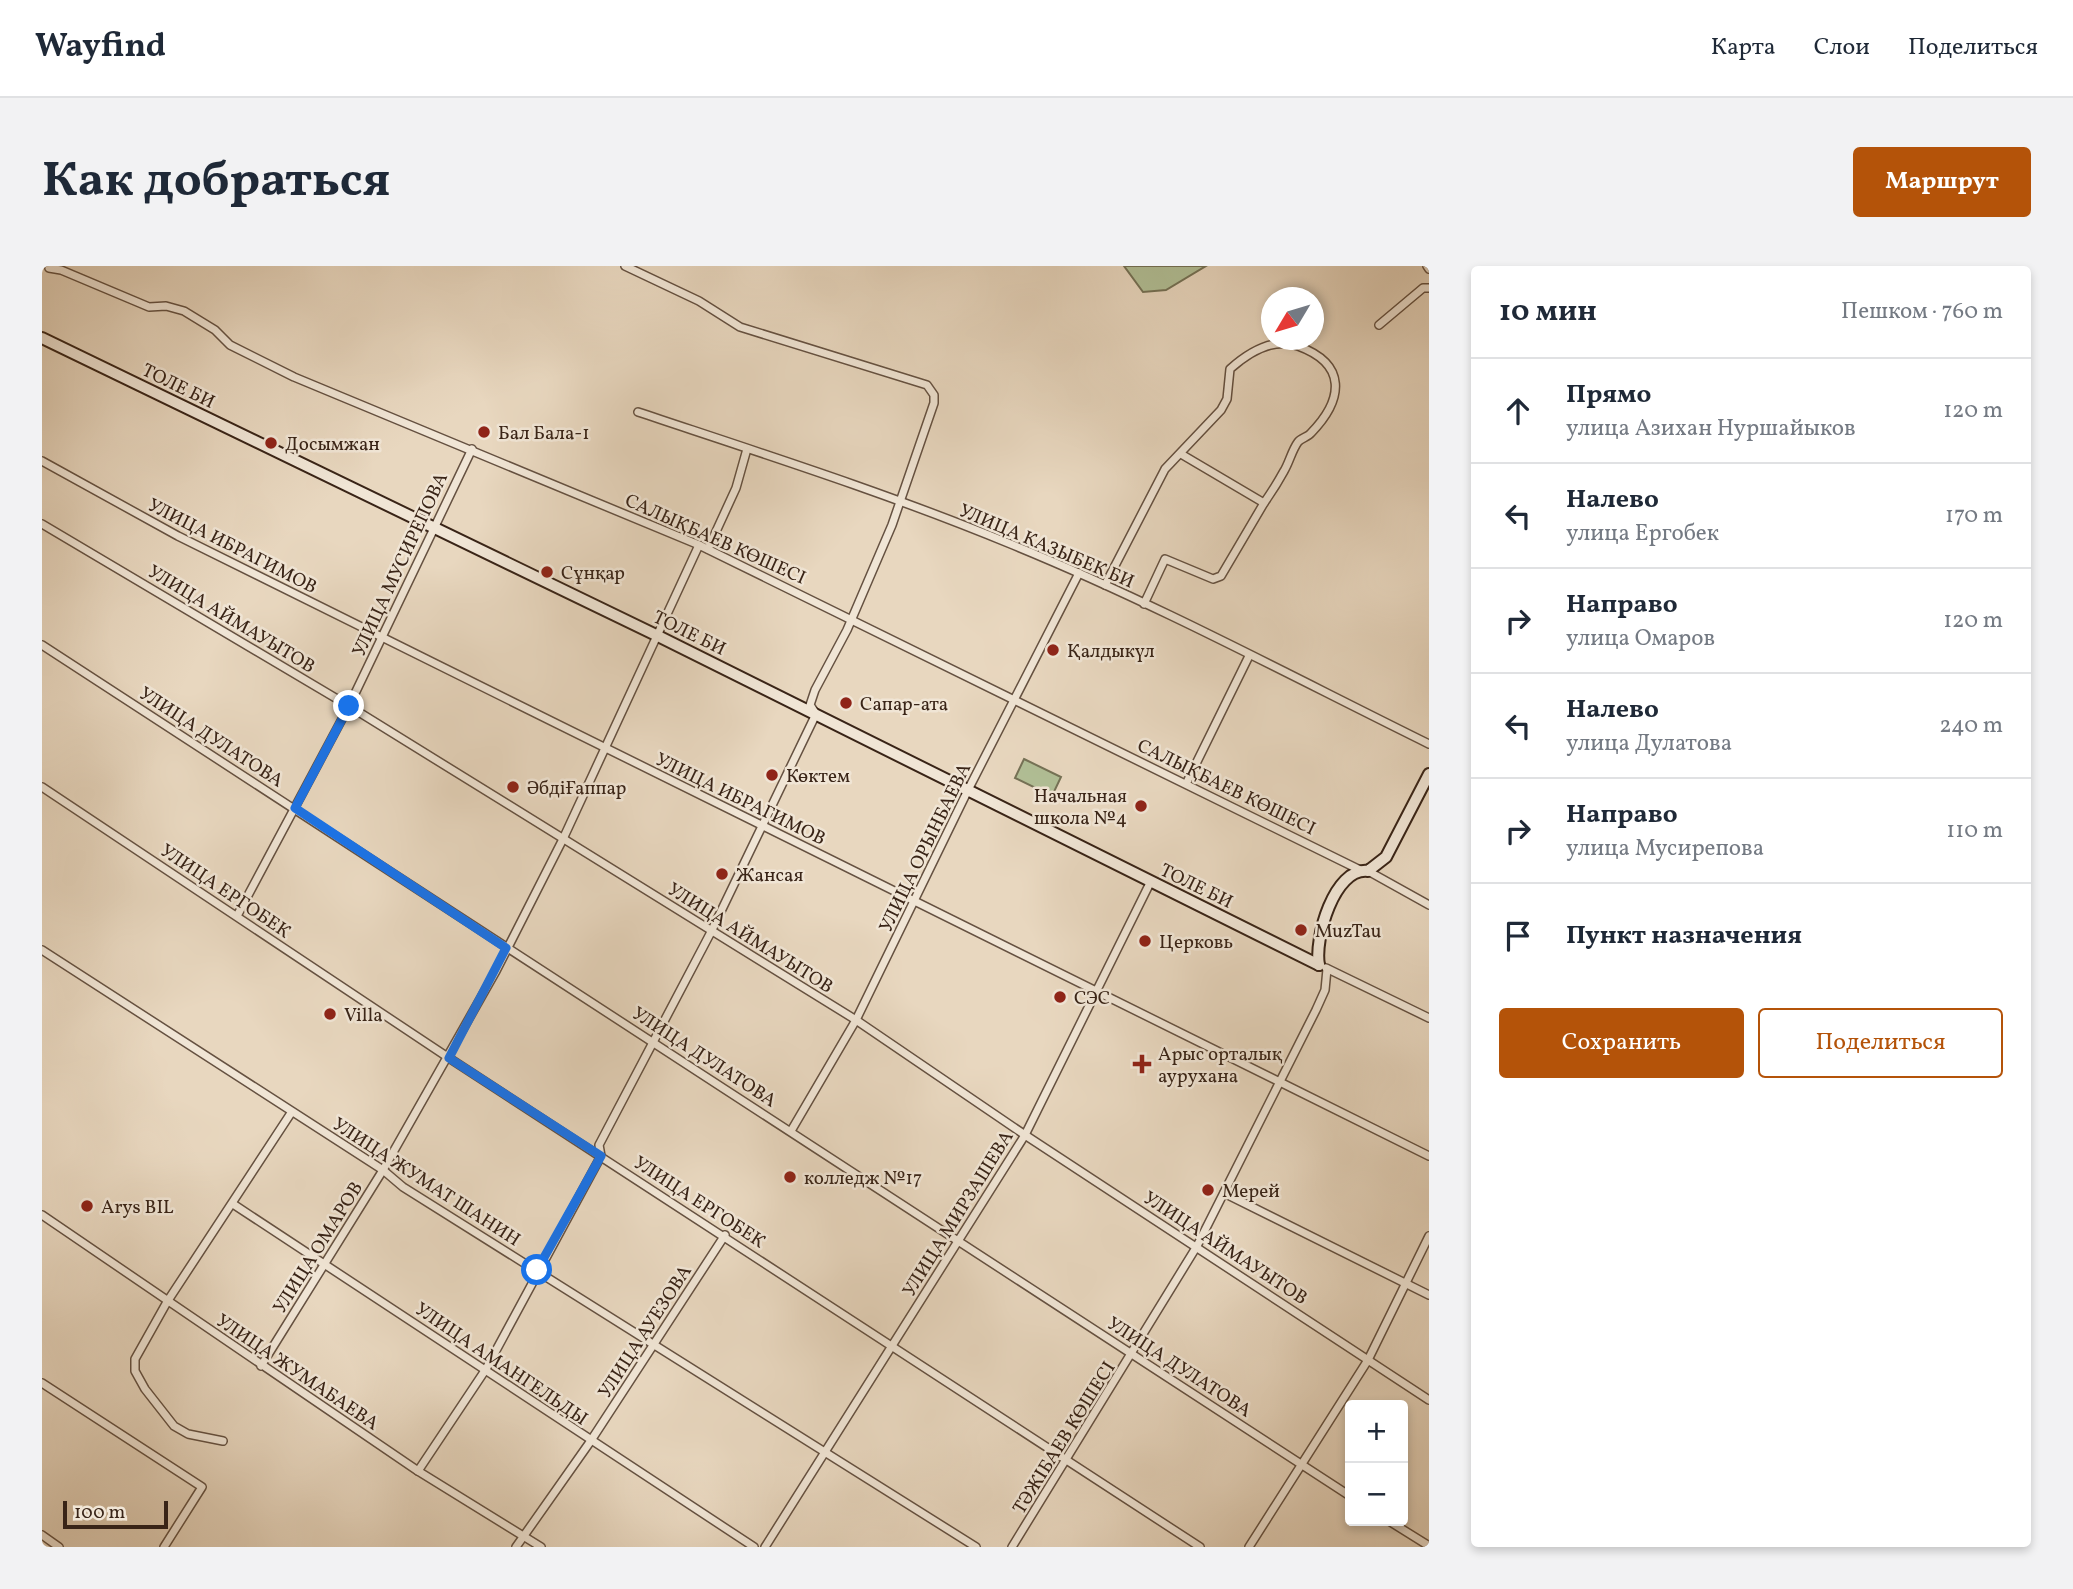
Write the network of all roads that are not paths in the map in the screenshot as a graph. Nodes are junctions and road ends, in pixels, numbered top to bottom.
1 (625, 266) edge
2 (48, 270) edge
3 (1429, 288) edge
4 (1379, 325) dead end
5 (42, 338) edge
6 (638, 412) dead end
7 (472, 449) junction
8 (747, 449) junction
9 (1181, 454) junction
10 (42, 461) edge
11 (899, 500) junction
12 (1264, 503) junction
13 (42, 524) edge
14 (432, 529) junction
15 (699, 545) junction
16 (708, 549) junction
17 (1079, 573) junction
18 (1105, 585) junction
19 (1144, 604) junction
20 (850, 617) junction
21 (656, 635) junction
22 (381, 638) junction
23 (42, 645) edge
24 (1249, 656) junction
25 (1016, 700) junction
26 (349, 706) junction
27 (816, 714) junction
28 (1429, 744) edge
29 (605, 748) junction
30 (1429, 774) edge
31 (1187, 782) junction
32 (42, 787) edge
33 (968, 790) junction
34 (295, 808) junction
35 (762, 826) junction
36 (563, 839) junction
37 (1364, 870) junction
38 (1151, 881) junction
39 (914, 903) junction
40 (1429, 905) edge
41 (237, 916) junction
42 (711, 932) junction
43 (506, 948) junction
44 (42, 950) edge
45 (1323, 967) junction
46 (1097, 992) junction
47 (1429, 1018) edge
48 (856, 1020) junction
49 (655, 1041) junction
50 (449, 1058) junction
51 (1280, 1082) junction
52 (291, 1112) junction
53 (791, 1131) junction
54 (1025, 1135) junction
55 (601, 1156) junction
56 (1429, 1156) edge
57 (383, 1170) junction
58 (1224, 1193) junction
59 (233, 1204) junction
60 (42, 1215) edge
61 (725, 1235) junction
62 (1429, 1236) edge
63 (960, 1241) junction
64 (1197, 1246) junction
65 (325, 1265) junction
66 (537, 1270) junction
67 (1406, 1284) junction
68 (1429, 1295) edge
69 (167, 1302) junction
70 (655, 1343) junction
71 (892, 1345) junction
72 (1134, 1354) junction
73 (1368, 1360) junction
74 (261, 1366) junction
75 (486, 1369) junction
76 (42, 1382) edge
77 (1429, 1399) edge
78 (223, 1441) dead end
79 (590, 1442) junction
80 (826, 1452) junction
81 (1068, 1459) junction
82 (1303, 1465) junction
83 (418, 1471) junction
84 (1345, 1493) edge
85 (1398, 1526) edge
86 (42, 1535) edge
87 (524, 1535) junction
88 (1429, 1546) edge
89 (59, 1547) edge
90 (164, 1547) edge
91 (516, 1547) edge
92 (541, 1547) edge
93 (754, 1547) edge
94 (765, 1547) edge
95 (976, 1547) edge
96 (1012, 1547) edge
97 (1200, 1547) edge
98 (1249, 1547) edge

1 - 11 street
2 - 7 street, САЛЫҚБАЕВ КӨШЕСІ
3 - 4 street
5 - 14 main road, ТОЛЕ БИ
6 - 8 street, УЛИЦА КАЗЫБЕК БИ
7 - 14 street, УЛИЦА МУСИРЕПОВА
7 - 15 street, САЛЫҚБАЕВ КӨШЕСІ
8 - 11 street, УЛИЦА КАЗЫБЕК БИ
8 - 16 street
9 - 12 street
9 - 12 street
9 - 18 street
10 - 22 street, УЛИЦА ИБРАГИМОВ
11 - 17 street, УЛИЦА КАЗЫБЕК БИ
11 - 20 street
12 - 19 street
13 - 26 street, УЛИЦА АЙМАУЫТОВ
14 - 21 main road, ТОЛЕ БИ
14 - 22 street, УЛИЦА МУСИРЕПОВА
15 - 16 street, САЛЫҚБАЕВ КӨШЕСІ
15 - 21 street, УЛИЦА ОМАРОВ
16 - 20 street, САЛЫҚБАЕВ КӨШЕСІ
17 - 18 street, УЛИЦА КАЗЫБЕК БИ
17 - 25 street, УЛИЦА ОРЫНБАЕВА
18 - 19 street, УЛИЦА КАЗЫБЕК БИ
19 - 24 street, УЛИЦА КАЗЫБЕК БИ
20 - 25 street, САЛЫҚБАЕВ КӨШЕСІ
20 - 27 street
21 - 27 main road, ТОЛЕ БИ
21 - 29 street, УЛИЦА ОМАРОВ
22 - 26 street, УЛИЦА МУСИРЕПОВА
22 - 29 street, УЛИЦА ИБРАГИМОВ
23 - 34 street, УЛИЦА ДУЛАТОВА
24 - 28 street, УЛИЦА КАЗЫБЕК БИ
24 - 31 street
25 - 31 street, САЛЫҚБАЕВ КӨШЕСІ
25 - 33 street, УЛИЦА ОРЫНБАЕВА
26 - 34 street, УЛИЦА МУСИРЕПОВА
26 - 36 street, УЛИЦА АЙМАУЫТОВ
27 - 33 main road, ТОЛЕ БИ
27 - 35 street
29 - 35 street, УЛИЦА ИБРАГИМОВ
29 - 36 street, УЛИЦА ОМАРОВ
30 - 37 main road
31 - 37 street, САЛЫҚБАЕВ КӨШЕСІ
32 - 41 street, УЛИЦА ЕРГОБЕК
33 - 38 main road, ТОЛЕ БИ
33 - 39 street, УЛИЦА ОРЫНБАЕВА
34 - 41 street, УЛИЦА МУСИРЕПОВА
34 - 43 street, УЛИЦА ДУЛАТОВА
35 - 39 street, УЛИЦА ИБРАГИМОВ
35 - 42 street
36 - 42 street, УЛИЦА АЙМАУЫТОВ
36 - 43 street, УЛИЦА ОМАРОВ
37 - 40 street, САЛЫҚБАЕВ КӨШЕСІ
37 - 45 main road
38 - 45 main road, ТОЛЕ БИ
38 - 46 street, УЛИЦА МИРЗАШЕВА
39 - 46 street, УЛИЦА ИБРАГИМОВ
39 - 48 street, УЛИЦА ОРЫНБАЕВА
41 - 50 street, УЛИЦА ЕРГОБЕК
42 - 48 street, УЛИЦА АЙМАУЫТОВ
42 - 49 street
43 - 49 street, УЛИЦА ДУЛАТОВА
43 - 50 street, УЛИЦА ОМАРОВ
44 - 52 street, УЛИЦА ЖУМАТ ШАНИН
45 - 47 street
45 - 51 street, ТӘЖІБАЕВ КӨШЕСІ
46 - 51 street, УЛИЦА ИБРАГИМОВ
46 - 54 street, УЛИЦА МИРЗАШЕВА
48 - 53 street, УЛИЦА ОРЫНБАЕВА
48 - 54 street, УЛИЦА АЙМАУЫТОВ
49 - 53 street, УЛИЦА ДУЛАТОВА
49 - 55 street
50 - 55 street, УЛИЦА ЕРГОБЕК
50 - 57 street, УЛИЦА ОМАРОВ
51 - 56 street, УЛИЦА ИБРАГИМОВ
51 - 58 street, ТӘЖІБАЕВ КӨШЕСІ
52 - 57 street, УЛИЦА ЖУМАТ ШАНИН
52 - 59 street
53 - 63 street, УЛИЦА ДУЛАТОВА
54 - 63 street, УЛИЦА МИРЗАШЕВА
54 - 64 street, УЛИЦА АЙМАУЫТОВ
55 - 61 street, УЛИЦА ЕРГОБЕК
55 - 66 street
57 - 65 street, УЛИЦА ОМАРОВ
57 - 66 street, УЛИЦА ЖУМАТ ШАНИН
58 - 64 street, ТӘЖІБАЕВ КӨШЕСІ
58 - 67 street
59 - 65 street, УЛИЦА АМАНГЕЛЬДЫ
59 - 69 street
60 - 69 street, УЛИЦА ЖУМАБАЕВА
61 - 70 street, УЛИЦА АУЕЗОВА
61 - 71 street, УЛИЦА ЕРГОБЕК
62 - 67 street
63 - 71 street, УЛИЦА МИРЗАШЕВА
63 - 72 street, УЛИЦА ДУЛАТОВА
64 - 72 street, ТӘЖІБАЕВ КӨШЕСІ
64 - 73 street, УЛИЦА АЙМАУЫТОВ
65 - 74 street, УЛИЦА ОМАРОВ
65 - 75 street, УЛИЦА АМАНГЕЛЬДЫ
66 - 70 street, УЛИЦА ЖУМАТ ШАНИН
66 - 75 street
67 - 68 street
67 - 73 street
69 - 74 street, УЛИЦА ЖУМАБАЕВА
69 - 78 street
70 - 79 street, УЛИЦА АУЕЗОВА
70 - 80 street, УЛИЦА ЖУМАТ ШАНИН
71 - 80 street, УЛИЦА МИРЗАШЕВА
71 - 81 street, УЛИЦА ЕРГОБЕК
72 - 81 street, ТӘЖІБАЕВ КӨШЕСІ
72 - 82 street, УЛИЦА ДУЛАТОВА
73 - 77 street, УЛИЦА АЙМАУЫТОВ
73 - 82 street
74 - 83 street, УЛИЦА ЖУМАБАЕВА
75 - 79 street, УЛИЦА АМАНГЕЛЬДЫ
75 - 83 street
76 - 90 street
79 - 87 street, УЛИЦА АУЕЗОВА
79 - 93 street, УЛИЦА АМАНГЕЛЬДЫ
80 - 94 street, УЛИЦА МИРЗАШЕВА
80 - 95 street, УЛИЦА ЖУМАТ ШАНИН
81 - 96 street, ТӘЖІБАЕВ КӨШЕСІ
81 - 97 street, УЛИЦА ЕРГОБЕК
82 - 84 street, УЛИЦА ДУЛАТОВА
82 - 98 street
83 - 87 street, УЛИЦА ЖУМАБАЕВА
85 - 88 street
86 - 89 street
87 - 91 street, УЛИЦА АУЕЗОВА
87 - 92 street, УЛИЦА ЖУМАБАЕВА

